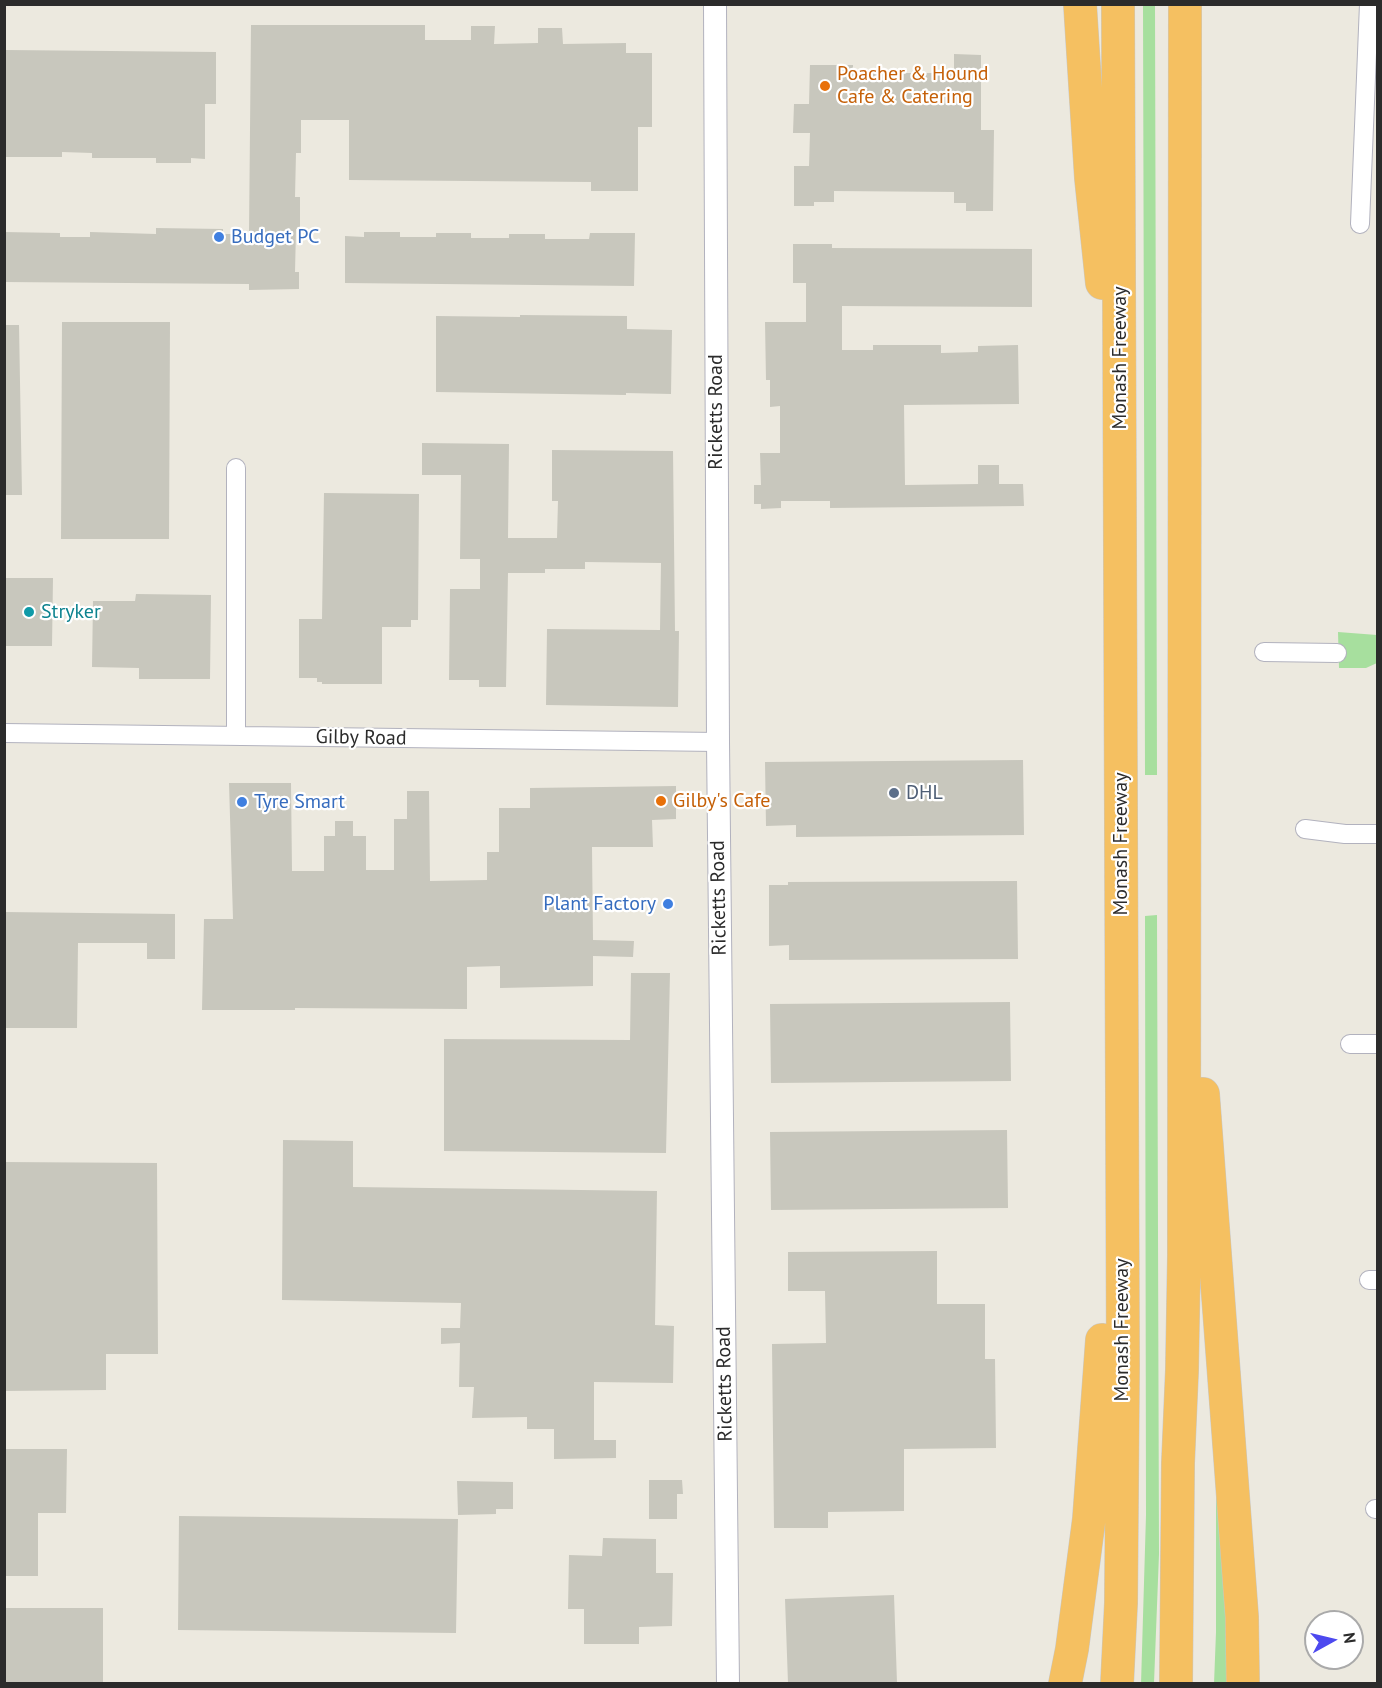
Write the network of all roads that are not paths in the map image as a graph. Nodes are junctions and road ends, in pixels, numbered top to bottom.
1 (715, 4) edge
2 (1080, 4) edge
3 (1118, 4) edge
4 (1185, 4) edge
5 (1208, 4) edge
6 (1369, 4) edge
7 (1371, 113) edge
8 (1186, 141) junction
9 (1360, 224) dead end
10 (1120, 455) junction
11 (236, 468) dead end
12 (1264, 652) dead end
13 (1337, 653) dead end
14 (4, 733) edge
15 (236, 736) junction
16 (717, 742) junction
17 (1121, 795) junction
18 (1183, 820) junction
19 (1305, 829) dead end
20 (1377, 834) edge
21 (1350, 1044) dead end
22 (1377, 1044) edge
23 (728, 1683) edge
24 (1065, 1683) edge
25 (1117, 1683) edge
26 (1176, 1683) edge
27 (1244, 1683) edge

1 - 16 street, Ricketts Road
2 - 10 highway
3 - 10 highway, Monash Freeway
4 - 8 highway
5 - 8 highway
6 - 7 street
7 - 9 street
8 - 18 highway
10 - 17 highway, Monash Freeway
11 - 15 street
12 - 13 street
14 - 15 street, Gilby Road
15 - 16 street, Gilby Road
16 - 23 street, Ricketts Road
17 - 24 highway
17 - 25 highway, Monash Freeway
18 - 26 highway
18 - 27 highway
19 - 20 street
21 - 22 street

